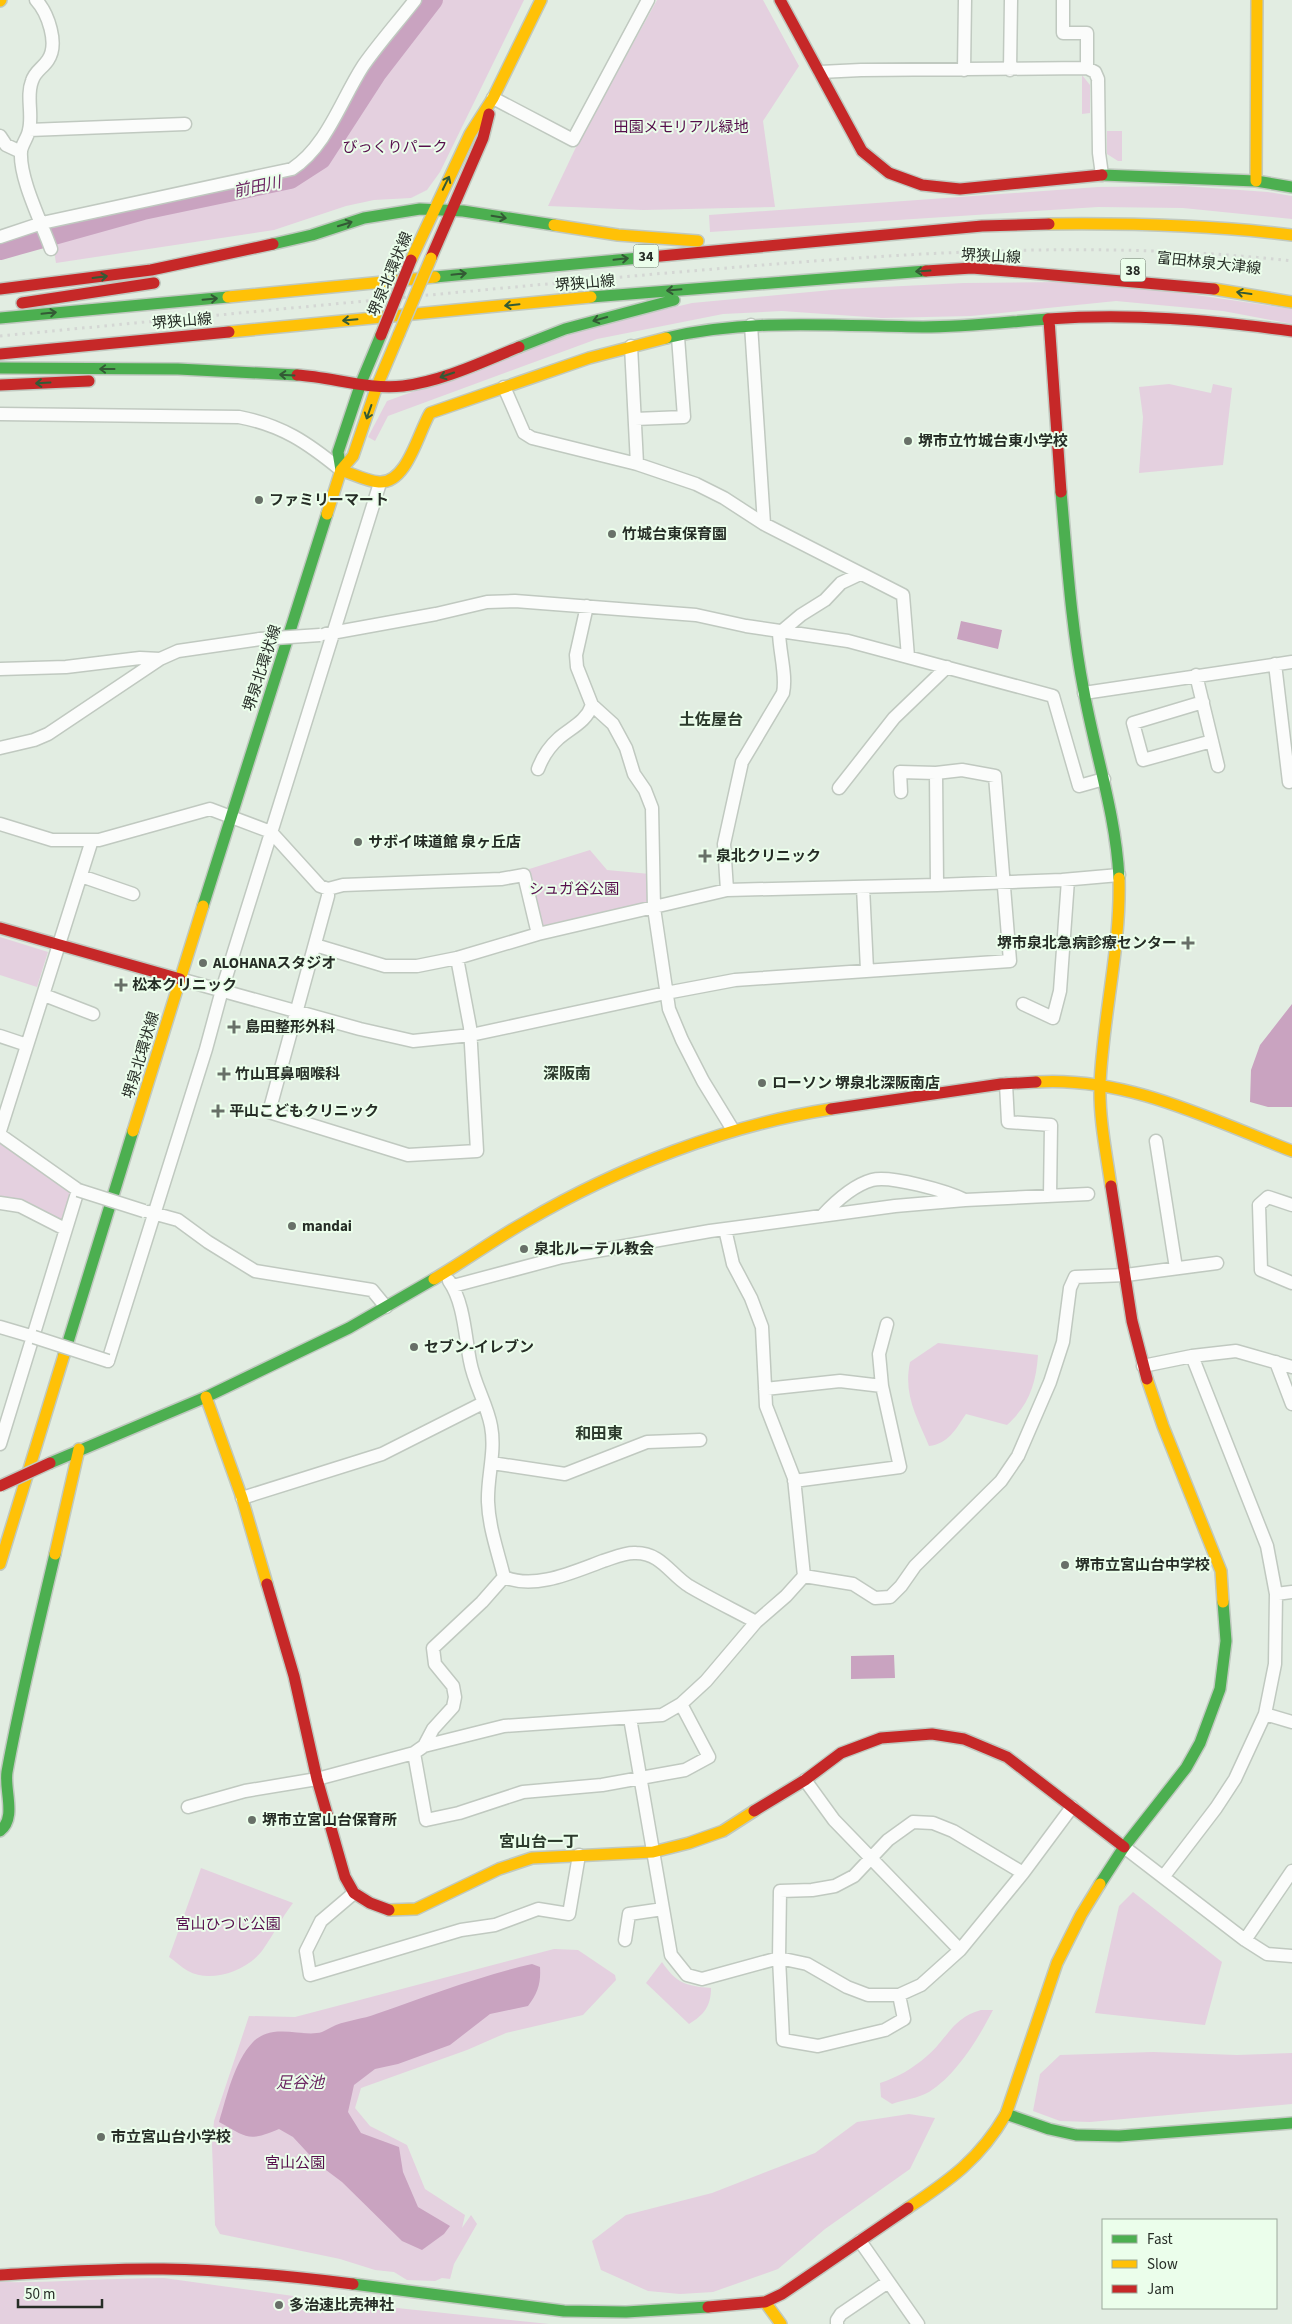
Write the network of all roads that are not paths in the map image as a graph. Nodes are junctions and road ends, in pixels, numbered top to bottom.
1 (36, 0) edge
2 (415, 0) edge
3 (541, 0) edge
4 (648, 0) edge
5 (780, 0) edge
6 (965, 0) edge
7 (1011, 0) edge
8 (1063, 0) edge
9 (1257, 0) edge
10 (1087, 68) junction
11 (964, 70) junction
12 (1010, 70) junction
13 (820, 72) junction
14 (493, 98) junction
15 (185, 124) dead end
16 (29, 130) junction
17 (0, 136) edge
18 (21, 152) junction
19 (1102, 175) junction
20 (1256, 181) junction
21 (1292, 187) edge
22 (433, 210) junction
23 (451, 210) junction
24 (42, 223) junction
25 (312, 234) junction
26 (1292, 235) edge
27 (0, 237) edge
28 (50, 246) dead end
29 (762, 247) junction
30 (972, 268) junction
31 (1138, 270) dead end
32 (820, 278) junction
33 (0, 289) edge
34 (1292, 302) edge
35 (10, 305) dead end
36 (0, 318) edge
37 (1049, 320) junction
38 (751, 326) junction
39 (1292, 332) edge
40 (678, 337) junction
41 (631, 346) junction
42 (0, 354) edge
43 (0, 368) edge
44 (178, 369) junction
45 (361, 383) junction
46 (0, 385) edge
47 (377, 386) junction
48 (504, 386) junction
49 (0, 414) edge
50 (635, 418) junction
51 (637, 464) junction
52 (341, 470) junction
53 (380, 483) junction
54 (764, 524) junction
55 (860, 574) junction
56 (587, 606) junction
57 (780, 631) junction
58 (326, 634) junction
59 (908, 657) junction
60 (160, 659) junction
61 (1292, 662) edge
62 (1275, 664) junction
63 (947, 667) junction
64 (0, 670) edge
65 (1196, 675) junction
66 (1084, 694) junction
67 (1203, 702) junction
68 (592, 704) junction
69 (1212, 742) junction
70 (0, 748) edge
71 (1218, 766) dead end
72 (538, 768) dead end
73 (936, 773) junction
74 (1104, 779) junction
75 (1289, 782) dead end
76 (838, 788) dead end
77 (900, 792) dead end
78 (231, 816) junction
79 (0, 824) edge
80 (271, 832) junction
81 (92, 840) junction
82 (1119, 875) junction
83 (81, 876) junction
84 (1068, 880) junction
85 (1003, 882) junction
86 (937, 885) junction
87 (863, 887) junction
88 (328, 889) junction
89 (727, 890) junction
90 (133, 894) dead end
91 (654, 908) junction
92 (0, 928) edge
93 (538, 934) junction
94 (315, 944) junction
95 (60, 945) junction
96 (457, 958) junction
97 (867, 970) junction
98 (180, 979) junction
99 (222, 990) junction
100 (666, 993) junction
101 (44, 995) junction
102 (1023, 1004) dead end
103 (296, 1011) junction
104 (93, 1014) dead end
105 (471, 1035) junction
106 (0, 1036) edge
107 (28, 1046) junction
108 (1006, 1084) junction
109 (1100, 1084) junction
110 (733, 1130) junction
111 (0, 1131) edge
112 (0, 1136) edge
113 (1156, 1141) dead end
114 (1292, 1151) edge
115 (78, 1190) junction
116 (1088, 1194) dead end
117 (1050, 1196) junction
118 (965, 1200) junction
119 (0, 1203) edge
120 (1292, 1205) edge
121 (150, 1212) junction
122 (822, 1216) junction
123 (725, 1228) junction
124 (65, 1229) junction
125 (1217, 1262) dead end
126 (1176, 1268) junction
127 (444, 1273) junction
128 (1126, 1275) junction
129 (1292, 1283) edge
130 (453, 1286) junction
131 (386, 1307) junction
132 (887, 1324) dead end
133 (0, 1327) edge
134 (34, 1336) junction
135 (1192, 1356) junction
136 (1276, 1362) junction
137 (1143, 1366) junction
138 (1292, 1366) edge
139 (882, 1386) junction
140 (765, 1389) junction
141 (206, 1397) junction
142 (483, 1403) junction
143 (1292, 1404) edge
144 (700, 1440) dead end
145 (0, 1444) edge
146 (79, 1449) junction
147 (492, 1463) junction
148 (794, 1481) junction
149 (0, 1486) edge
150 (242, 1498) junction
151 (0, 1564) edge
152 (804, 1576) junction
153 (504, 1577) junction
154 (1292, 1592) edge
155 (1276, 1594) junction
156 (756, 1622) junction
157 (681, 1704) junction
158 (1265, 1714) junction
159 (630, 1718) junction
160 (1292, 1722) edge
161 (419, 1750) junction
162 (318, 1778) junction
163 (641, 1779) junction
164 (805, 1780) junction
165 (188, 1807) dead end
166 (1072, 1807) junction
167 (0, 1831) edge
168 (1124, 1847) junction
169 (653, 1852) junction
170 (579, 1855) junction
171 (870, 1859) junction
172 (1292, 1871) edge
173 (1023, 1873) junction
174 (1164, 1876) junction
175 (354, 1893) junction
176 (663, 1909) junction
177 (625, 1940) dead end
178 (1245, 1940) junction
179 (960, 1950) junction
180 (1292, 1956) edge
181 (779, 1958) junction
182 (899, 1995) junction
183 (1006, 2114) junction
184 (1292, 2123) edge
185 (860, 2241) junction
186 (0, 2275) edge
187 (888, 2282) junction
188 (765, 2302) junction
189 (781, 2324) edge
190 (837, 2324) edge
191 (918, 2324) edge

1 - 16 street
2 - 24 street
3 - 14 street, 堺泉北環状線
4 - 14 street
5 - 13 street
6 - 11 street
7 - 12 street
8 - 10 street
9 - 20 street
10 - 12 street
10 - 19 street
11 - 12 street
11 - 13 street
13 - 19 street
22 -> 14 street, 堺泉北環状線
14 - 23 street, 堺泉北環状線
15 - 16 street
16 - 18 street
17 - 18 street
18 - 24 street
19 - 20 street
20 - 21 street
22 - 23 street
25 -> 22 street
22 - 45 street, 堺泉北環状線, bridge
23 -> 29 street
23 - 47 street, 堺泉北環状線, bridge
24 - 27 street
24 - 28 street
33 -> 25 street
25 - 35 street
26 - 29 street, 堺狭山線 / 34
36 -> 29 street, 堺狭山線 / 34
30 - 31 street, 富田林泉大津線 / 38
30 -> 32 street, 堺狭山線
34 -> 30 street, 堺狭山線
32 -> 42 street, 堺狭山線
32 -> 47 street
37 - 38 street
37 - 39 street
37 - 66 street
38 - 40 street
38 - 54 street
40 - 41 street
40 - 50 street
41 - 48 street
41 - 50 street
44 -> 43 street
45 -> 44 street
44 -> 46 street
45 - 47 street
45 - 52 street, 堺泉北環状線
47 -> 52 street, 堺泉北環状線
48 - 51 street
48 - 53 street
49 - 52 street
50 - 51 street
51 - 54 street
52 - 53 street
52 - 78 street, 堺泉北環状線
53 - 58 street
54 - 55 street
55 - 57 street
55 - 59 street
56 - 57 street
56 - 58 street
56 - 68 street
57 - 59 street
57 - 89 street
58 - 60 street, bridge
58 - 80 street
59 - 63 street
60 - 64 street
60 - 70 street
61 - 62 street
62 - 65 street
62 - 75 street
63 - 74 street
63 - 76 street
65 - 66 street
65 - 67 street
66 - 74 street
67 - 69 street
67 - 69 street
68 - 72 street
68 - 91 street
69 - 71 street
73 - 77 street
73 - 85 street
73 - 86 street
74 - 82 street
78 - 80 street
78 - 81 street
78 - 98 street, 堺泉北環状線
79 - 81 street
80 - 88 street
80 - 99 street
81 - 83 street
82 - 84 street
82 - 109 street
83 - 90 street
83 - 95 street
84 - 85 street
84 - 102 street
85 - 86 street
85 - 97 street
86 - 87 street
87 - 89 street
87 - 97 street
88 - 93 street
88 - 94 street
89 - 91 street
91 - 93 street
91 - 100 street
92 - 95 street
93 - 96 street
94 - 96 street
94 - 103 street
95 - 98 street
95 - 101 street
96 - 105 street
97 - 100 street
98 - 99 street
98 - 151 street, 堺泉北環状線
99 - 103 street
99 - 121 street
100 - 105 street
100 - 110 street
101 - 104 street
101 - 107 street
103 - 105 street
103 - 105 street
106 - 107 street
107 - 111 street
108 - 109 street
108 - 110 street
108 - 117 street
109 - 114 street
109 - 128 street
110 - 127 street
112 - 115 street
113 - 126 street
115 - 121 street, bridge
115 - 124 street
116 - 117 street
117 - 118 street
118 - 122 street
118 - 122 street
119 - 124 street
120 - 129 street
121 - 131 street
121 - 134 street, bridge
122 - 123 street
123 - 130 street
123 - 140 street
124 - 134 street
125 - 126 street
126 - 128 street
127 - 130 street
127 - 131 street
128 - 137 street
128 - 152 street
130 - 142 street
131 - 141 street
132 - 139 street
133 - 134 street
134 - 145 street
135 - 136 street
135 - 137 street
135 - 155 street
136 - 138 street
136 - 143 street
137 - 168 street
139 - 140 street
139 - 148 street
140 - 148 street
141 - 146 street
141 - 150 street
142 - 147 street
142 - 150 street
144 - 147 street
146 - 149 street, bridge
146 - 167 street
147 - 153 street
148 - 152 street
150 - 162 street
152 - 156 street
153 - 156 street
153 - 161 street
154 - 155 street
155 - 158 street
156 - 157 street
157 - 159 street
157 - 163 street
158 - 160 street
158 - 174 street
159 - 161 street
159 - 163 street
161 - 162 street
161 - 163 street
162 - 165 street
162 - 175 street
163 - 169 street
164 - 166 street
164 - 169 street
164 - 171 street
166 - 168 street
166 - 173 street
168 - 174 street
168 - 183 street
169 - 170 street
169 - 176 street
170 - 175 street
170 - 175 street
171 - 173 street
171 - 179 street
171 - 181 street
172 - 178 street
173 - 179 street
174 - 178 street
176 - 177 street
176 - 181 street
178 - 180 street
179 - 182 street
181 - 182 street
181 - 182 street
183 - 184 street
183 - 185 street
185 - 187 street
185 - 188 street
186 - 188 street
187 - 190 street
187 - 191 street
188 - 189 street

